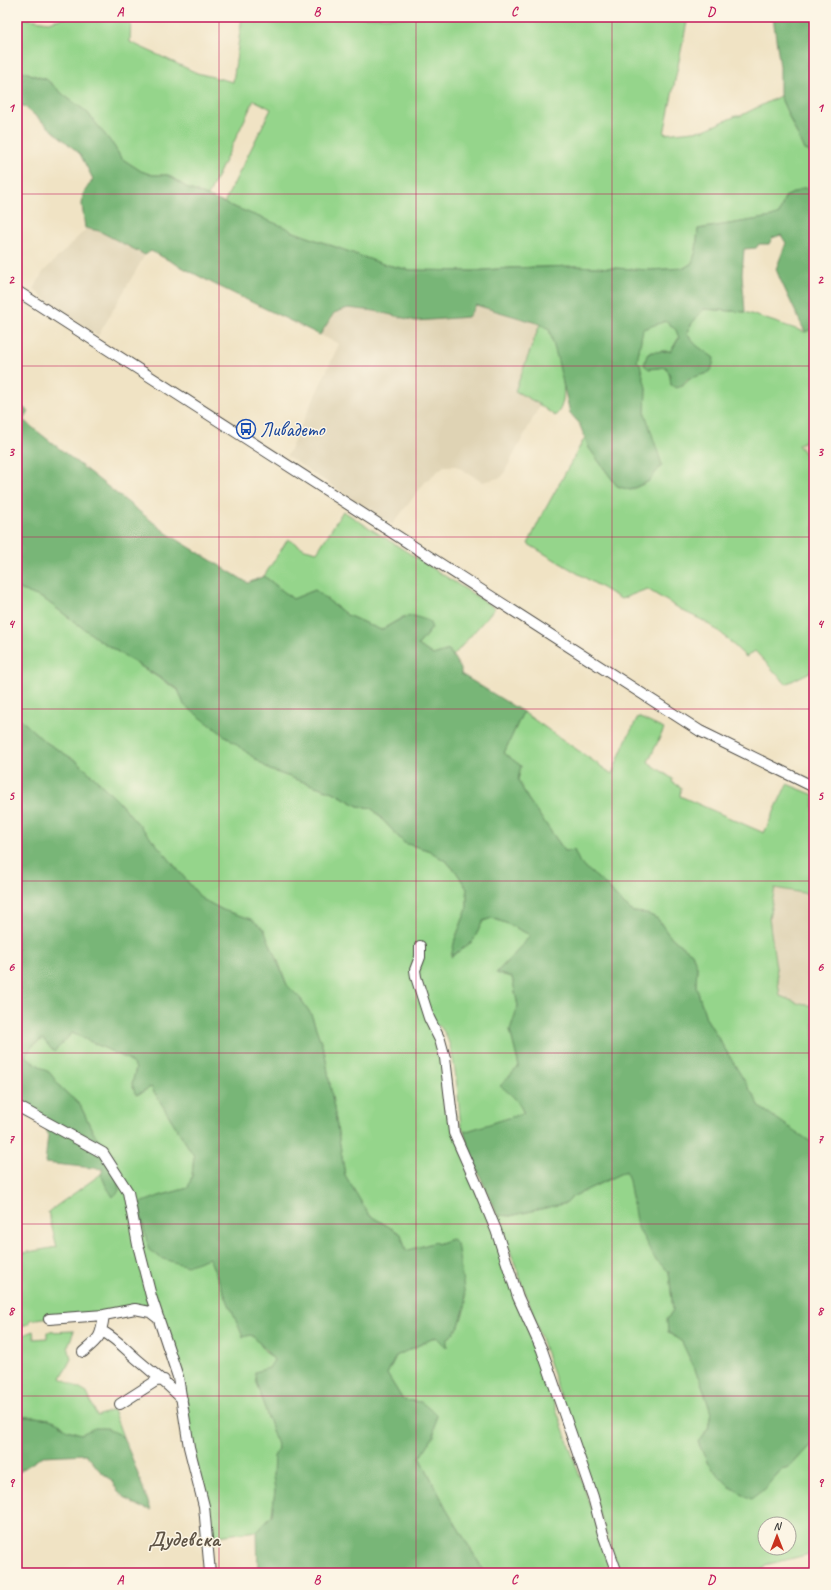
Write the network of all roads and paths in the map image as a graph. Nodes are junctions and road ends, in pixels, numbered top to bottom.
1 (17, 291) edge
2 (814, 787) edge
3 (420, 946) dead end
4 (17, 1106) edge
5 (104, 1315) junction
6 (159, 1319) junction
7 (49, 1320) dead end
8 (102, 1331) junction
9 (83, 1352) dead end
10 (164, 1380) junction
11 (182, 1399) junction
12 (120, 1404) dead end
13 (210, 1573) edge
14 (617, 1573) edge

1 - 2 street
3 - 14 street
4 - 6 street
5 - 6 street
5 - 7 street
5 - 8 street
6 - 11 street
8 - 9 street
8 - 10 street
10 - 11 street
10 - 12 street
11 - 13 street

